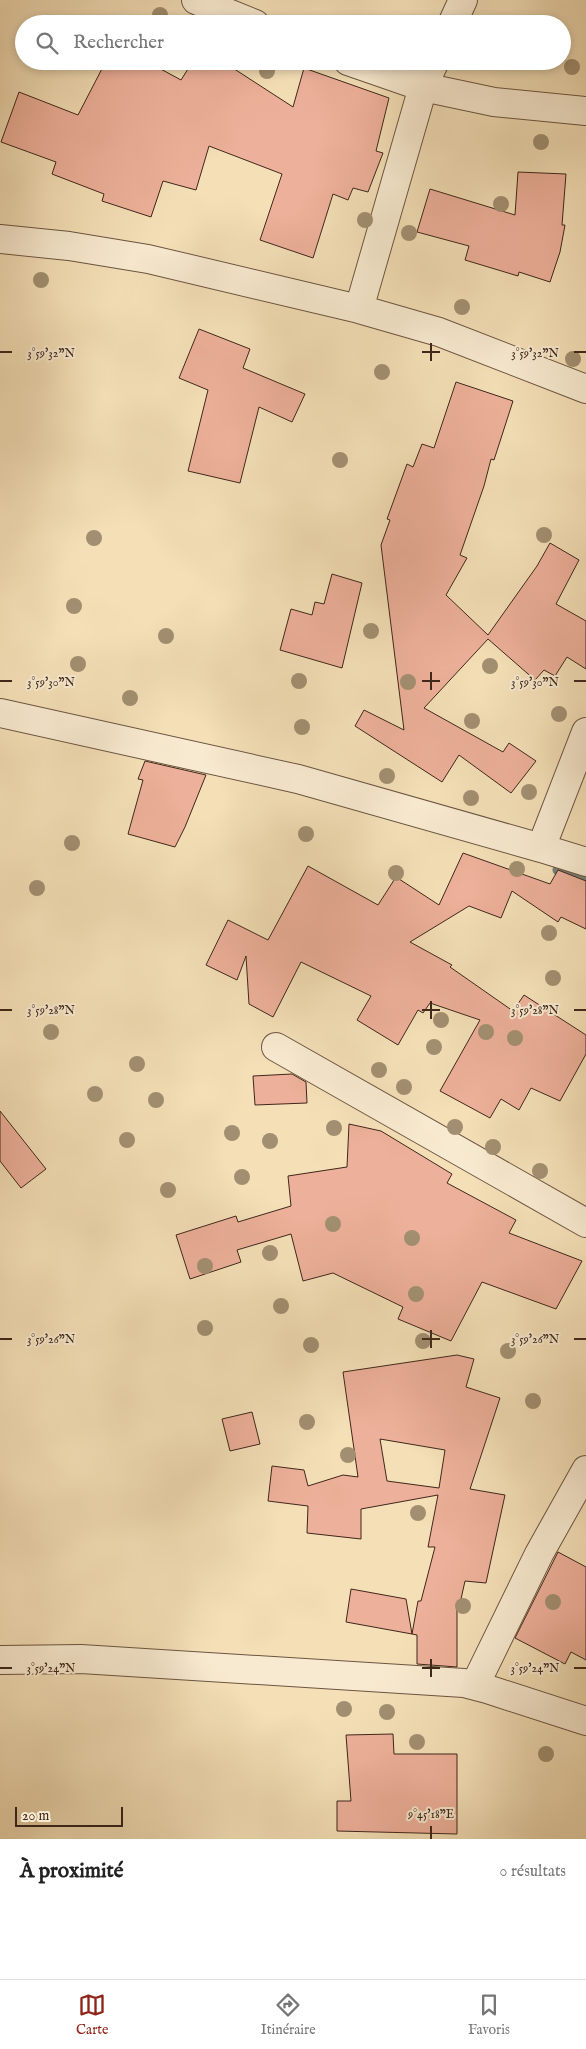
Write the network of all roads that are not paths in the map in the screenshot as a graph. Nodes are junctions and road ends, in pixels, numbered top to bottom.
1 (196, 0) edge
2 (463, 0) edge
3 (233, 15) edge
4 (456, 15) edge
5 (374, 70) edge
6 (430, 70) edge
7 (422, 87) junction
8 (586, 111) edge
9 (0, 239) edge
10 (359, 309) junction
11 (586, 389) edge
12 (0, 713) edge
13 (586, 732) edge
14 (542, 848) junction
15 (586, 862) edge
16 (276, 1048) dead end
17 (586, 1223) edge
18 (586, 1470) edge
19 (0, 1660) edge
20 (475, 1685) junction
21 (586, 1721) edge

1 - 3 street
2 - 4 street
5 - 7 street
6 - 7 street
7 - 8 street
7 - 10 street
9 - 10 street
10 - 11 street
12 - 14 street
13 - 14 street
14 - 15 street
16 - 17 street
18 - 20 street
19 - 20 street
20 - 21 street

